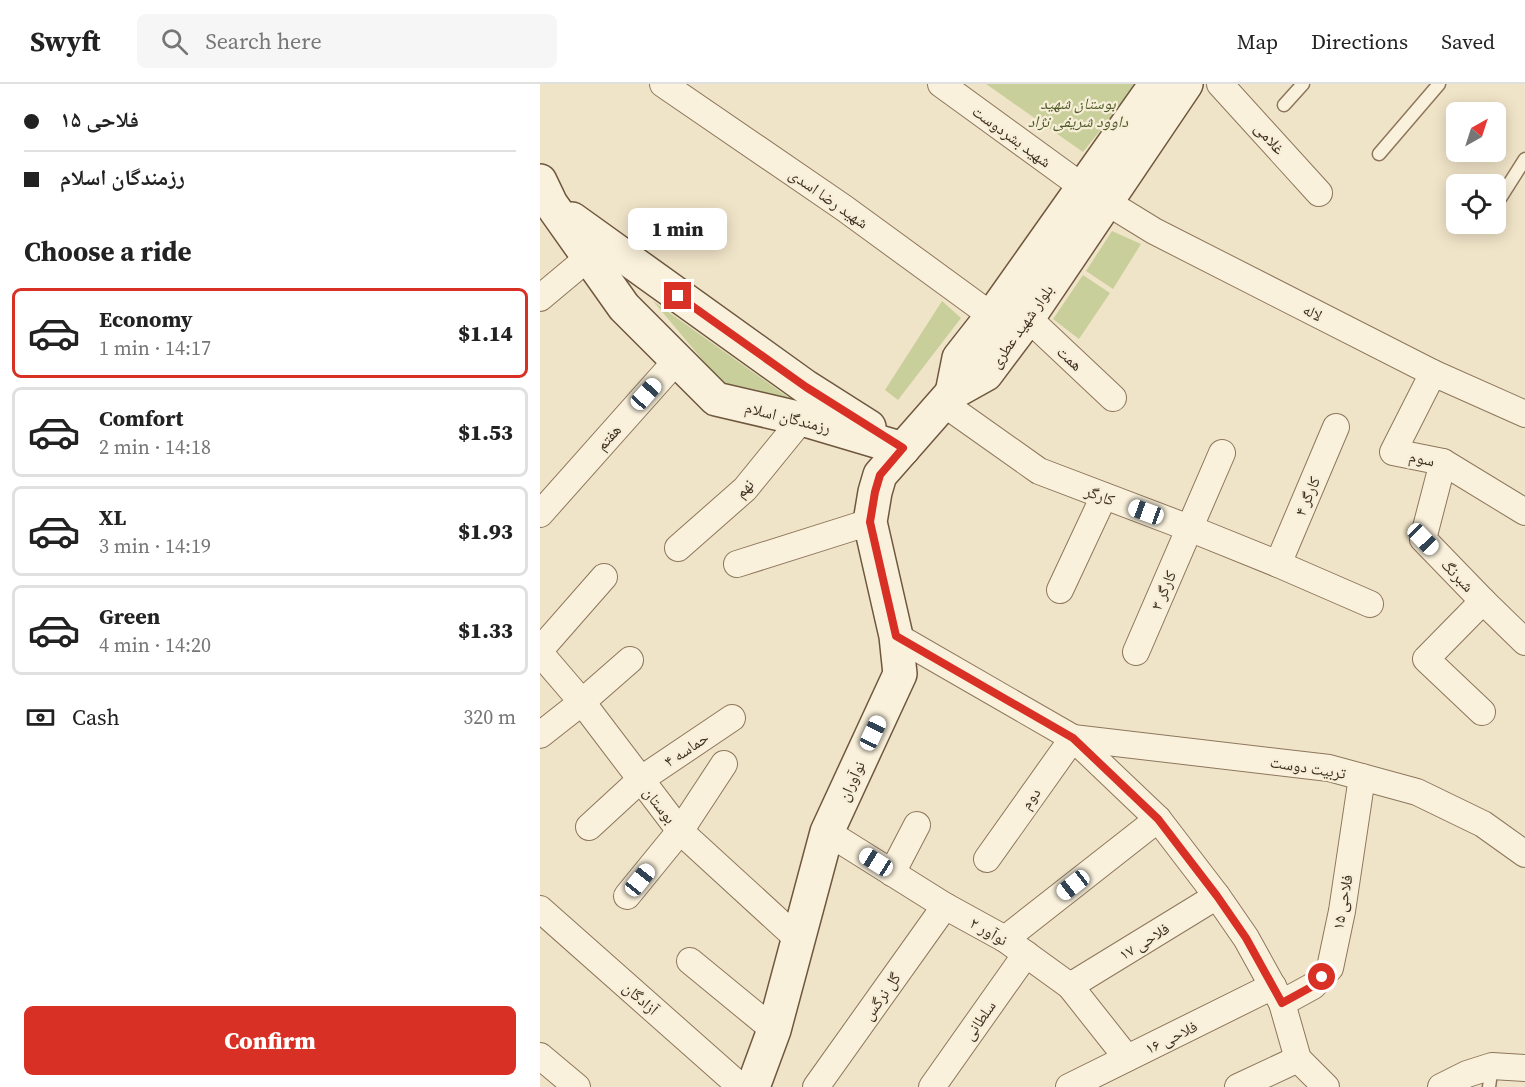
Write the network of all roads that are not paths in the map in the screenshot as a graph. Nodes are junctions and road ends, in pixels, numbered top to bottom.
1 (663, 84) edge
2 (941, 84) edge
3 (1156, 84) edge
4 (1186, 84) edge
5 (1220, 84) edge
6 (1303, 84) edge
7 (1439, 84) edge
8 (1284, 105) dead end
9 (1379, 154) dead end
10 (1525, 159) edge
11 (1506, 189) edge
12 (1319, 192) dead end
13 (546, 193) edge
14 (1095, 195) junction
15 (589, 258) junction
16 (540, 297) edge
17 (992, 316) junction
18 (1028, 318) junction
19 (676, 360) junction
20 (1433, 373) junction
21 (947, 398) junction
22 (1113, 398) dead end
23 (1525, 414) edge
24 (802, 419) junction
25 (1336, 427) dead end
26 (903, 448) junction
27 (1222, 453) dead end
28 (1443, 462) junction
29 (1104, 496) junction
30 (1525, 512) edge
31 (540, 514) edge
32 (870, 522) junction
33 (1189, 528) junction
34 (678, 548) dead end
35 (737, 564) dead end
36 (1278, 564) junction
37 (604, 577) dead end
38 (1060, 590) dead end
39 (1483, 601) junction
40 (1370, 604) dead end
41 (896, 636) junction
42 (1525, 642) edge
43 (540, 652) edge
44 (1136, 652) dead end
45 (630, 660) dead end
46 (582, 702) junction
47 (1482, 712) dead end
48 (732, 718) dead end
49 (540, 735) edge
50 (1073, 738) junction
51 (724, 764) dead end
52 (1362, 777) junction
53 (640, 780) junction
54 (1158, 819) junction
55 (917, 825) dead end
56 (589, 827) dead end
57 (680, 831) junction
58 (827, 832) junction
59 (1525, 854) edge
60 (987, 859) dead end
61 (892, 873) junction
62 (627, 896) dead end
63 (1217, 896) junction
64 (945, 906) junction
65 (540, 909) edge
66 (1005, 939) junction
67 (799, 940) junction
68 (1026, 954) junction
69 (690, 961) dead end
70 (1070, 987) junction
71 (1278, 995) junction
72 (774, 1030) junction
73 (540, 1056) edge
74 (1127, 1058) junction
75 (1298, 1059) junction
76 (1525, 1068) edge
77 (1491, 1076) edge
78 (577, 1087) edge
79 (741, 1087) edge
80 (753, 1087) edge
81 (816, 1087) edge
82 (932, 1087) edge
83 (1069, 1087) edge
84 (1238, 1087) edge
85 (1326, 1087) edge
86 (1441, 1087) edge

1 - 17 street, شهید رضا اسدی
2 - 14 street, شهید بشردوست
3 - 14 street, بلوار شهید عطری
4 - 14 street, بلوار شهید عطری
5 - 12 street, غلامی
6 - 8 lane
7 - 9 lane
10 - 11 lane
13 - 15 street, رزمندگان اسلام
13 - 26 street, رزمندگان اسلام
14 - 17 street, بلوار شهید عطری
14 - 18 street, بلوار شهید عطری
14 - 20 street, لاله
15 - 16 street
15 - 19 street, رزمندگان اسلام
17 - 21 street, بلوار شهید عطری
18 - 21 street, بلوار شهید عطری
18 - 22 street, همت
19 - 24 street, رزمندگان اسلام
19 - 31 street, هفتم
20 - 23 street, لاله
20 - 28 street, سوم
21 - 26 street, نوآوران
21 - 29 street, کارگر
24 - 26 street, رزمندگان اسلام
24 - 34 street, نهم
25 - 36 street, کارگر ۴
26 - 32 street, نوآوران
27 - 33 street, کارگر ۳
28 - 30 street, سوم
28 - 39 street, شبرنگ
29 - 33 street, کارگر
29 - 38 street
32 - 35 street
32 - 41 street, نوآوران
33 - 36 street, کارگر
33 - 44 street, کارگر ۳
36 - 40 street, کارگر
37 - 43 street
39 - 42 street, شبرنگ
39 - 47 street
41 - 50 street
41 - 58 street, نوآوران
43 - 46 street, بوستان
45 - 46 street
46 - 49 street
46 - 53 street, بوستان
48 - 53 street, حماسه ۴
50 - 52 street, تربیت دوست
50 - 54 street
50 - 60 street, دوم
51 - 57 street
52 - 59 street, تربیت دوست
52 - 71 street, فلاحی ۱۵
53 - 56 street, حماسه ۴
53 - 57 street, بوستان
54 - 63 street
54 - 66 street
55 - 61 street
57 - 62 street
57 - 67 street, بوستان
58 - 61 street, نوآور ۲
58 - 67 street, نوآوران
61 - 64 street, نوآور ۲
63 - 70 street, فلاحی ۱۷
63 - 71 street
64 - 66 street, نوآور ۲
64 - 81 street, گل نرگس
65 - 79 street, آزادگان
66 - 68 street, نوآور ۲
67 - 72 street, نوآوران
68 - 70 street, نوآور ۲
68 - 82 street, سلطانی
69 - 72 street
70 - 74 street, نوآور ۲
71 - 74 street, فلاحی ۱۶
71 - 75 street
72 - 80 street, نوآوران
73 - 78 street
74 - 83 street, فلاحی ۱۶
75 - 84 street
75 - 85 street
76 - 77 street
77 - 86 street

